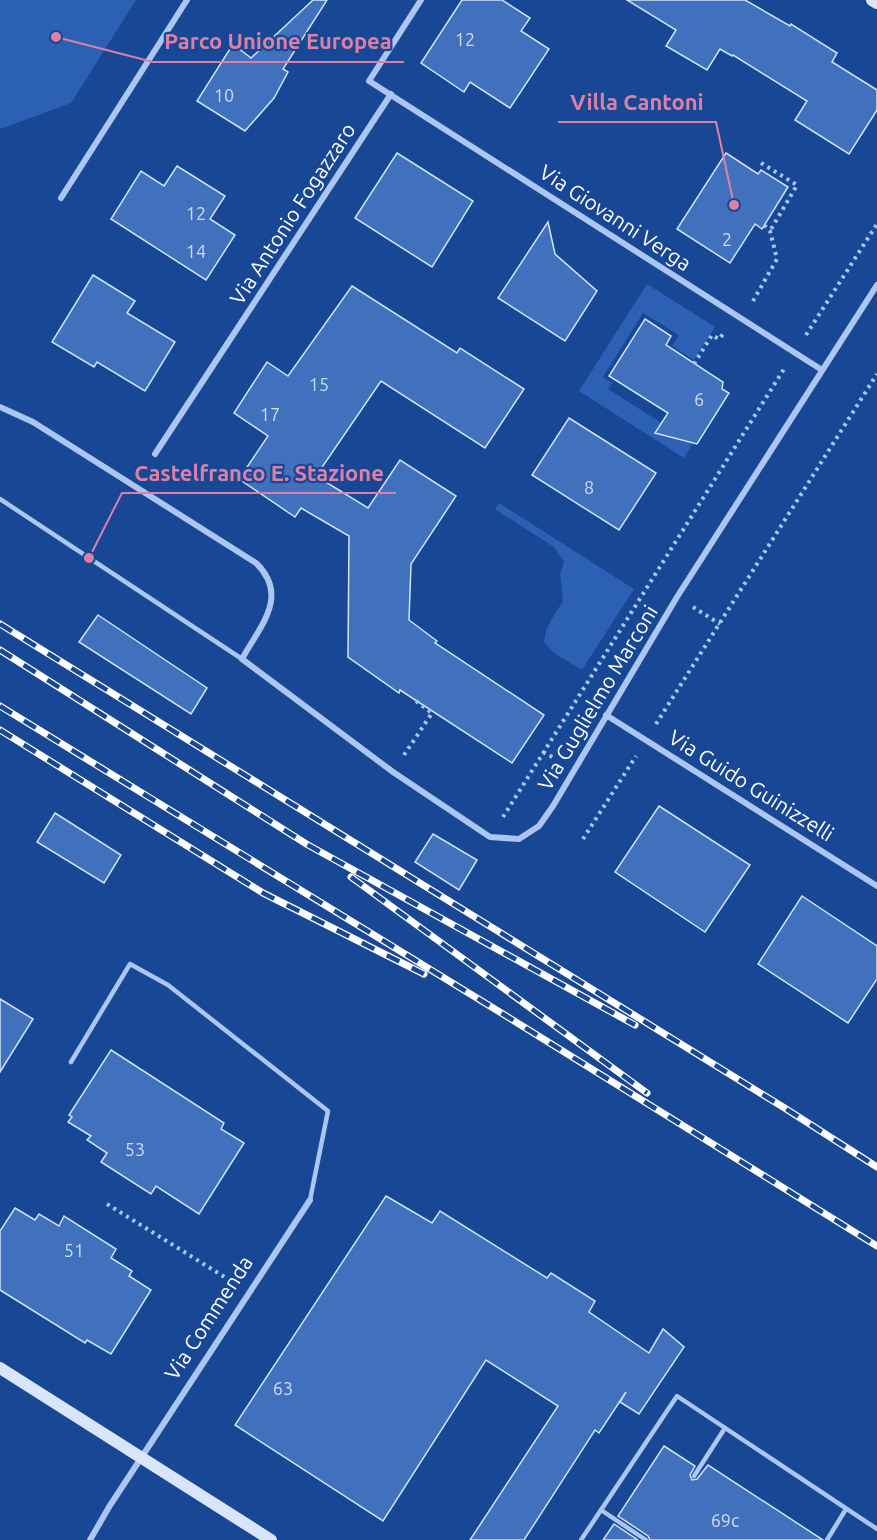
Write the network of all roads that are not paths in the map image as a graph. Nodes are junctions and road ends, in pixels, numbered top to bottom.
1 (187, 0) edge
2 (421, 0) edge
3 (872, 0) edge
4 (877, 3) edge
5 (391, 94) junction
6 (61, 198) dead end
7 (877, 285) edge
8 (822, 370) junction
9 (0, 408) edge
10 (155, 454) dead end
11 (0, 499) edge
12 (242, 659) junction
13 (606, 715) junction
14 (877, 886) edge
15 (71, 1062) dead end
16 (310, 1200) joint
17 (0, 1368) edge
18 (725, 1428) junction
19 (141, 1458) junction
20 (694, 1476) dead end
21 (846, 1509) junction
22 (601, 1510) junction
23 (877, 1530) edge
24 (90, 1540) edge
25 (271, 1540) edge
26 (581, 1540) edge
27 (646, 1540) edge
28 (826, 1540) edge

1 - 6 street
2 - 5 street
3 - 4 street
5 - 8 street, Via Giovanni Verga
5 - 10 street, Via Antonio Fogazzaro
7 - 8 street, Via Guglielmo Marconi
8 - 13 street, Via Guglielmo Marconi
9 - 12 street
11 - 12 lane
12 - 13 street, Via Guglielmo Marconi
13 - 14 street, Via Guido Guinizzelli
15 - 16 lane
16 - 19 street, Via Commenda
17 - 19 street
18 - 20 lane
18 - 21 lane
18 - 22 lane
19 - 24 street, Via Commenda
19 - 25 street
21 - 23 lane
21 - 28 lane
22 - 26 lane
22 - 27 lane

